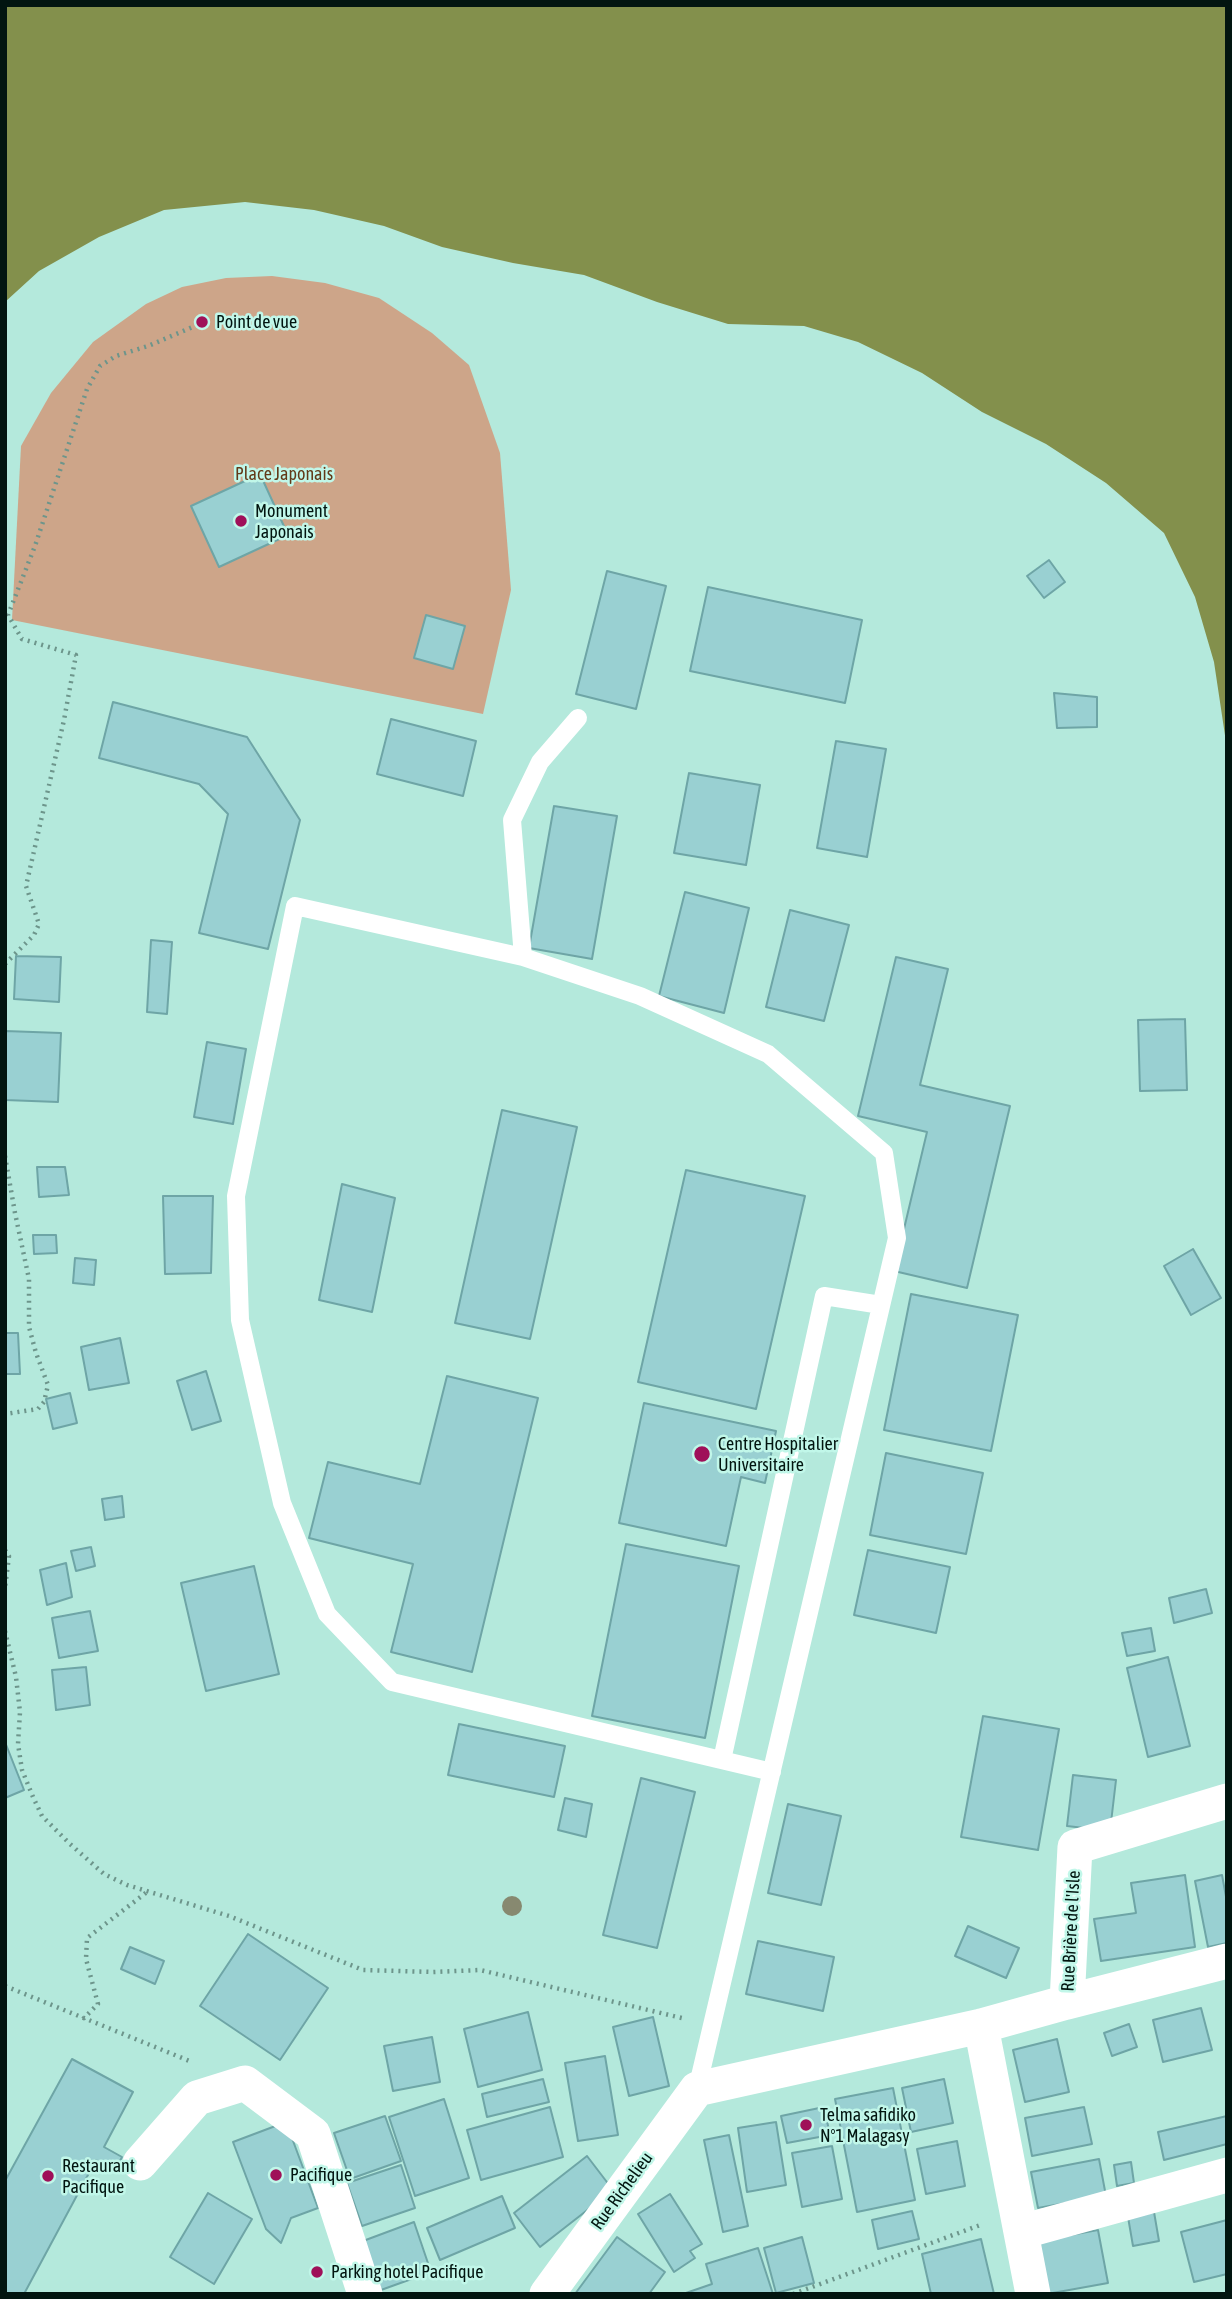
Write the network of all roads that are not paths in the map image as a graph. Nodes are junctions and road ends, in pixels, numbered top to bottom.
1 (579, 718) dead end
2 (523, 957) junction
3 (881, 1306) junction
4 (722, 1760) junction
5 (772, 1772) junction
6 (1227, 1801) edge
7 (1227, 1961) edge
8 (1067, 2002) junction
9 (981, 2026) junction
10 (698, 2089) junction
11 (141, 2163) dead end
12 (1227, 2175) edge
13 (1019, 2222) junction
14 (365, 2294) edge
15 (547, 2294) edge
16 (1033, 2294) edge

1 - 2 lane
2 - 3 lane
2 - 4 lane
3 - 4 lane
3 - 5 lane
4 - 5 lane
5 - 10 lane
6 - 8 street, Rue Brière de l'Isle
7 - 8 street
8 - 9 street, Rue Brière de l'Isle
9 - 10 street, Rue Brière de l'Isle
9 - 13 street
10 - 15 street, Rue Richelieu
11 - 14 street
12 - 13 street
13 - 16 street

